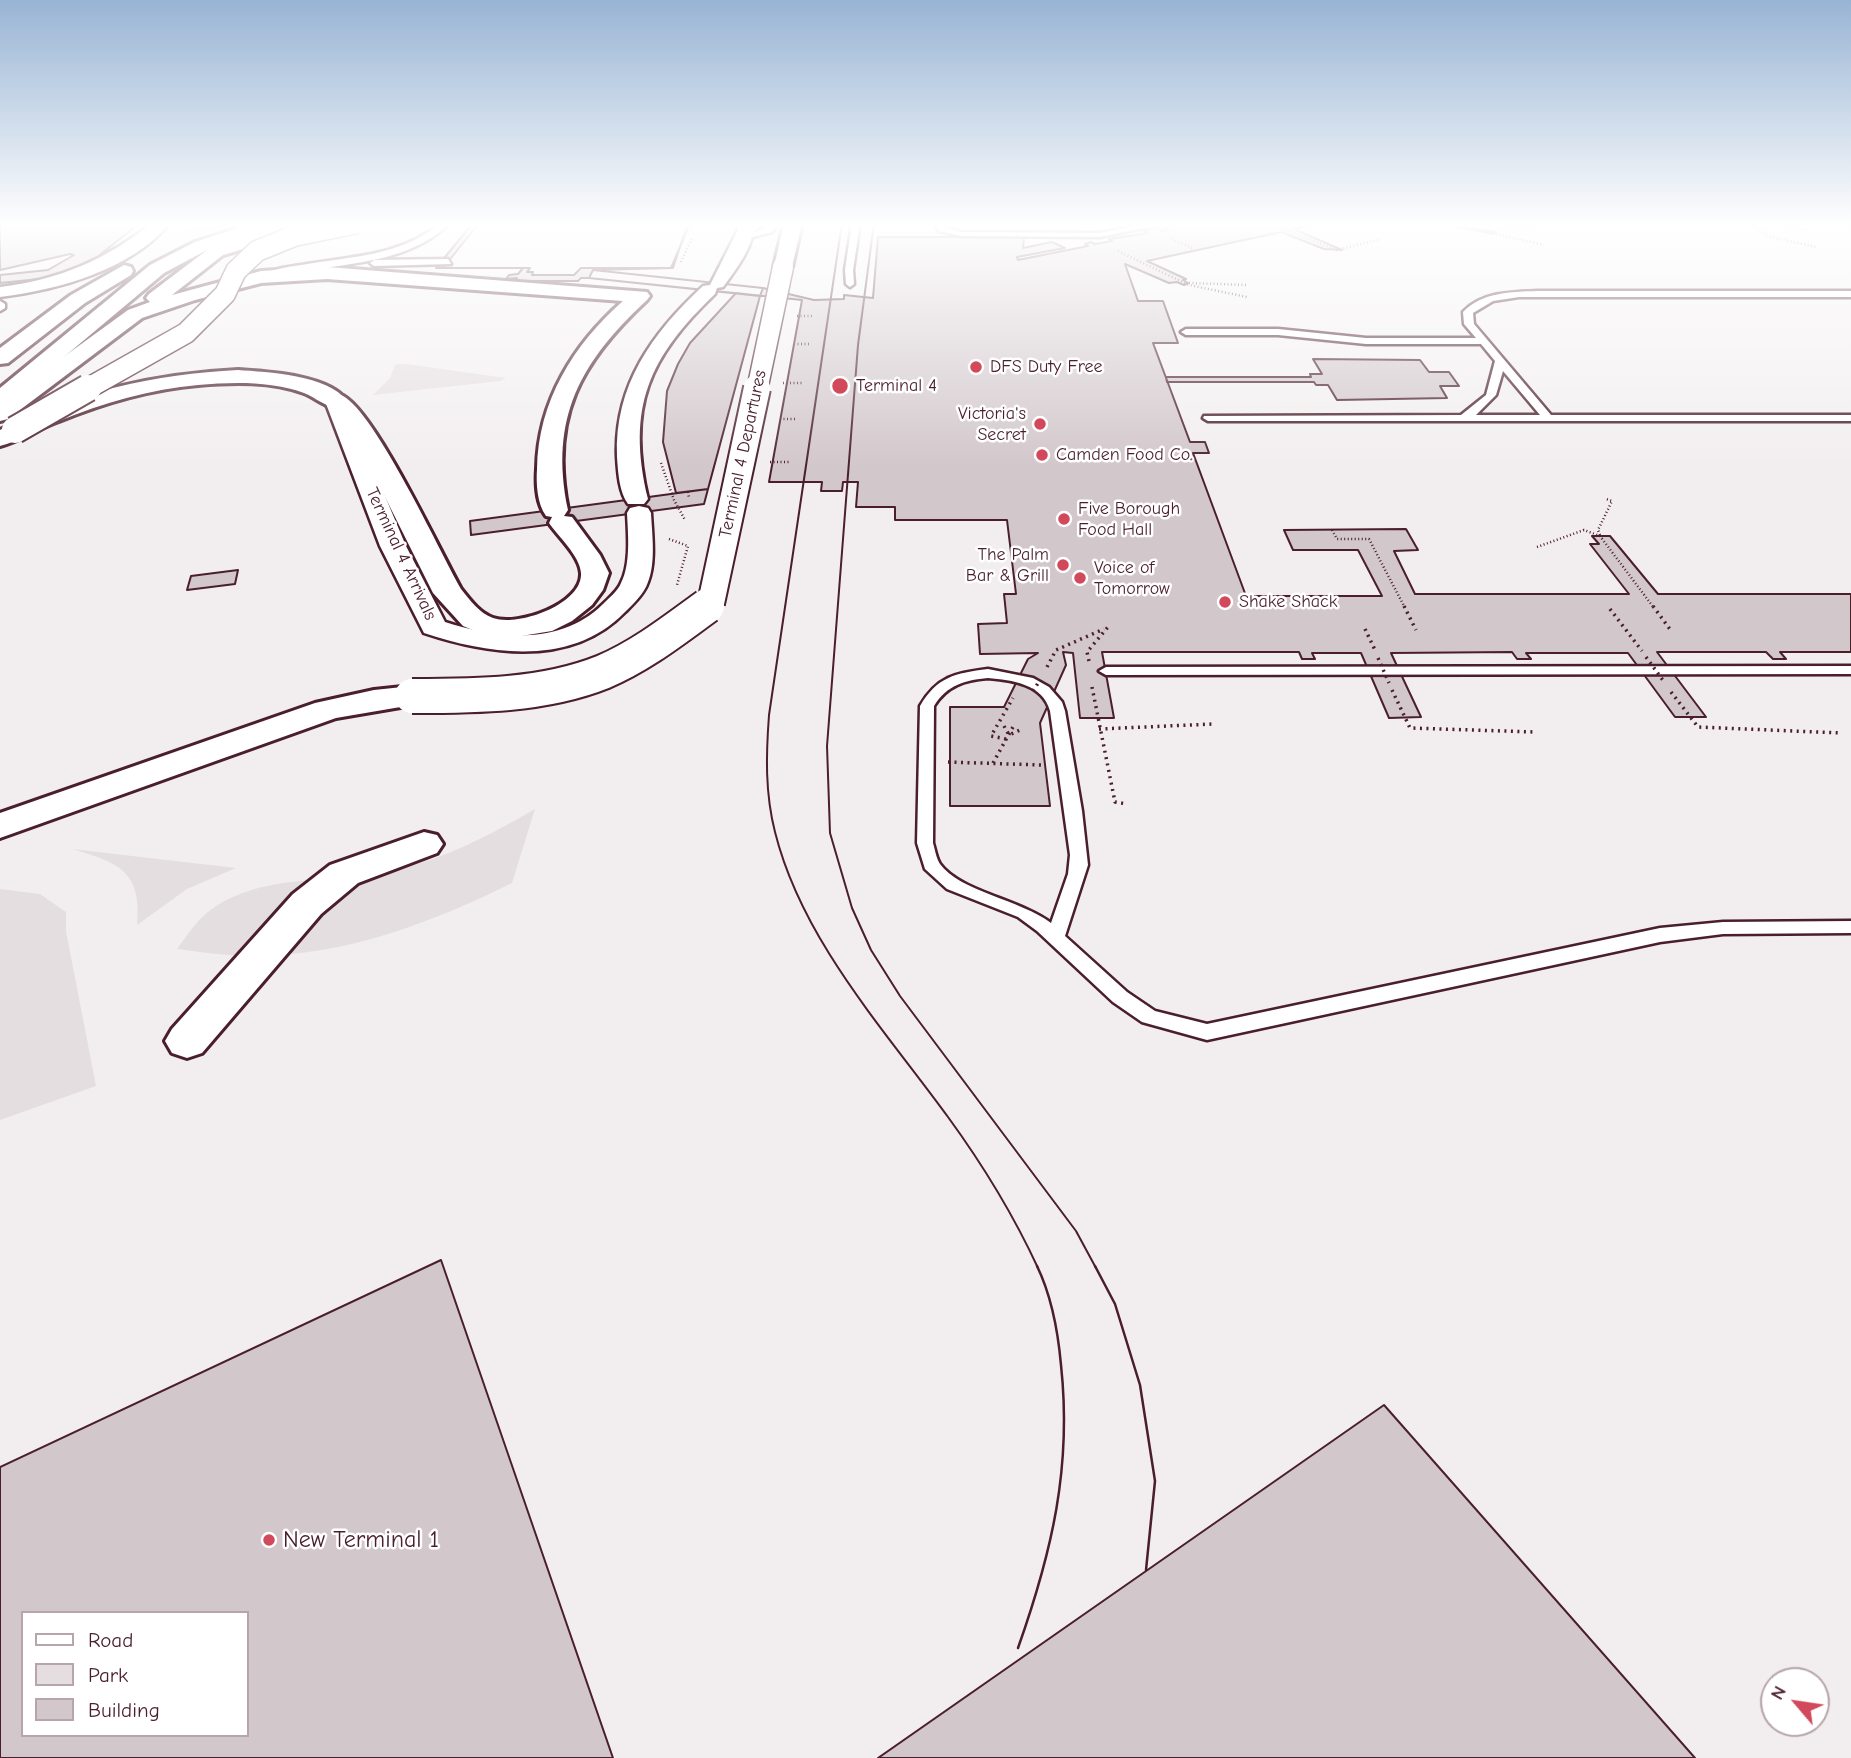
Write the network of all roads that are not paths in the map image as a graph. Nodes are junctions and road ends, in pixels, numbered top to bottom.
1 (70, 305) edge
2 (113, 305) edge
3 (147, 305) edge
4 (161, 305) edge
5 (215, 305) edge
6 (631, 305) edge
7 (695, 305) edge
8 (775, 305) edge
9 (1476, 305) edge
10 (135, 314) junction
11 (1186, 332) dead end
12 (1482, 341) junction
13 (0, 358) edge
14 (1500, 361) junction
15 (0, 399) edge
16 (335, 401) junction
17 (1208, 418) dead end
18 (1463, 418) junction
19 (1548, 418) junction
20 (1851, 418) edge
21 (5, 428) edge
22 (638, 550) junction
23 (536, 627) junction
24 (1851, 670) edge
25 (1106, 671) dead end
26 (0, 826) edge
27 (424, 844) dead end
28 (1851, 927) edge
29 (1056, 936) junction
30 (187, 1041) dead end

1 - 13 main road
2 - 15 main road
3 - 10 main road
4 - 10 main road
5 - 21 main road, bridge
6 - 23 main road
7 - 22 street, Terminal 4 Arrivals
8 - 26 main road, Terminal 4 Departures, bridge
9 - 12 lane
10 - 21 main road
11 - 12 lane
12 - 14 lane
14 - 18 lane
14 - 19 lane
16 - 21 main road
16 - 22 street, Terminal 4 Arrivals
16 - 23 main road
17 - 18 lane
18 - 19 lane
19 - 20 lane
22 - 23 street
24 - 25 lane
27 - 30 main road
28 - 29 lane
29 - 29 lane

